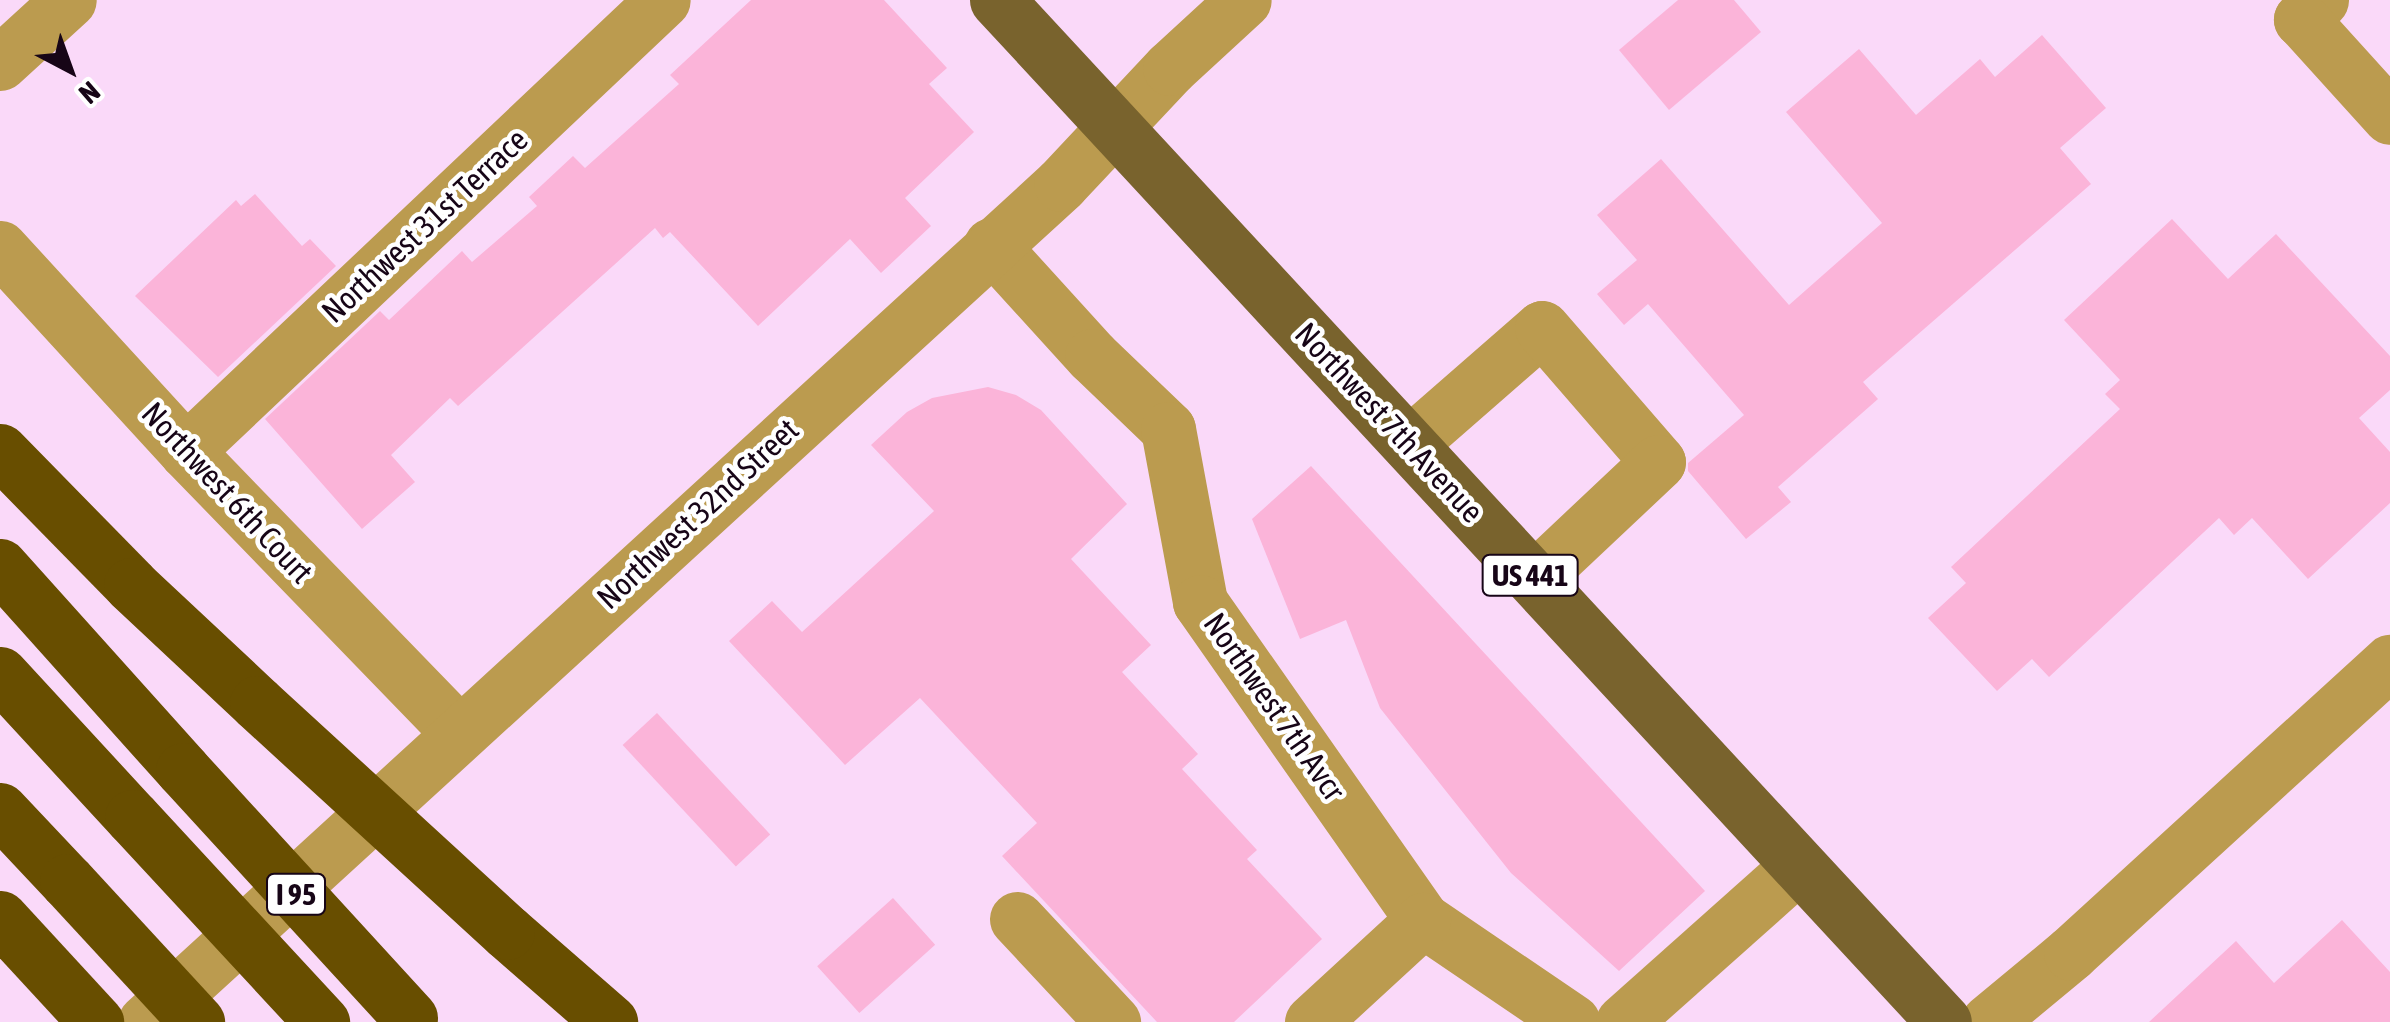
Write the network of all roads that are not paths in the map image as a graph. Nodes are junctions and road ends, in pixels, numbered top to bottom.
1 (69, 0) edge
2 (663, 0) edge
3 (996, 0) edge
4 (1244, 0) edge
5 (2321, 0) edge
6 (0, 62) edge
7 (2390, 116) edge
8 (1115, 129) junction
9 (991, 245) junction
10 (0, 248) edge
11 (1409, 444) junction
12 (0, 451) edge
13 (186, 451) junction
14 (0, 566) edge
15 (1534, 579) junction
16 (2390, 662) edge
17 (0, 674) edge
18 (459, 734) junction
19 (0, 810) edge
20 (1798, 866) junction
21 (1017, 919) dead end
22 (1423, 920) junction
23 (6, 924) edge
24 (412, 1020) edge
25 (96, 1022) edge
26 (145, 1022) edge
27 (196, 1022) edge
28 (322, 1022) edge
29 (610, 1022) edge
30 (1114, 1022) edge
31 (1312, 1022) edge
32 (1573, 1022) edge
33 (1622, 1022) edge
34 (1944, 1022) edge
35 (1988, 1022) edge

1 - 6 street
2 - 13 street, Northwest 31st Terrace
3 - 8 main road, Northwest 7th Avenue / US 441
4 - 8 street, Northwest 32nd Street
5 - 7 street
8 - 9 street, Northwest 32nd Street
8 - 11 main road, Northwest 7th Avenue / US 441
9 - 18 street, Northwest 32nd Street
9 - 22 street, Northwest 7th Avcr
10 - 13 street, Northwest 6th Court
11 - 15 main road, Northwest 7th Avenue / US 441
11 - 15 street
12 - 29 highway, bridge
13 - 18 street, Northwest 6th Court
14 - 24 highway, I 95, bridge
15 - 20 main road, Northwest 7th Avenue / US 441
16 - 35 street
17 - 28 highway, bridge
18 - 26 street, Northwest 32nd Street
19 - 27 highway, bridge
20 - 33 street
20 - 34 main road, Northwest 7th Avenue / US 441
21 - 30 street
22 - 31 street
22 - 32 street
23 - 25 highway

